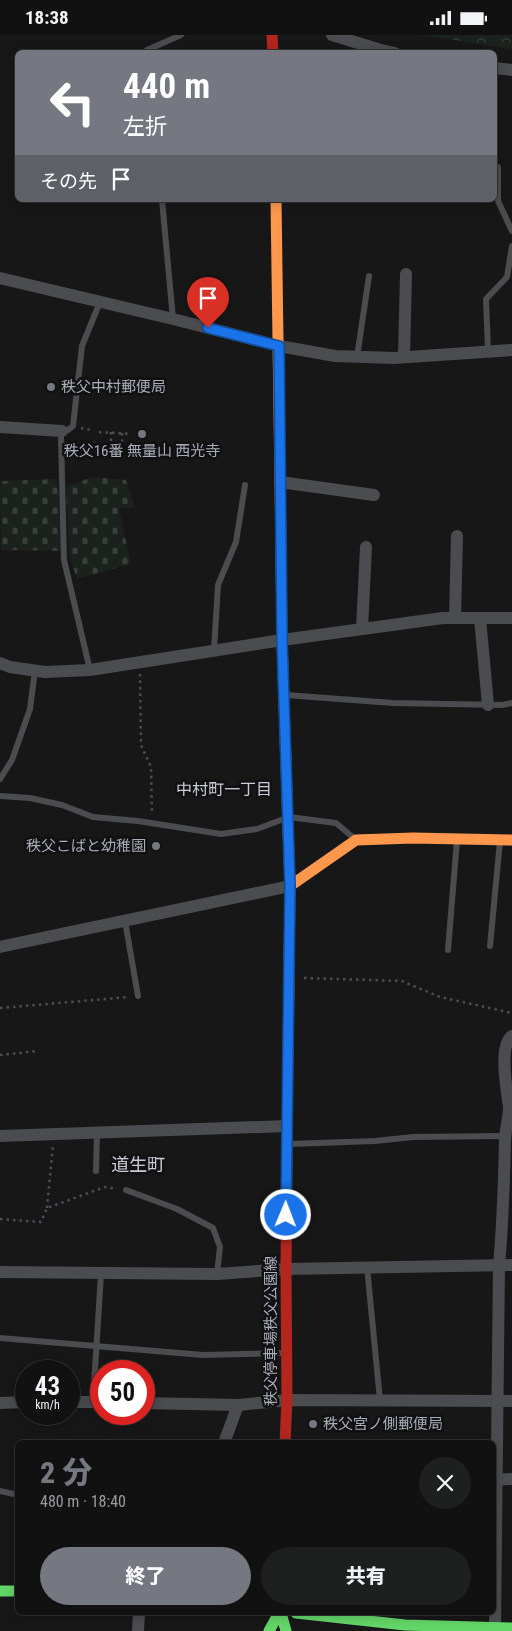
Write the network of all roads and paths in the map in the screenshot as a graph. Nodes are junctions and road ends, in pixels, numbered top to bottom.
1 (181, 35) edge
2 (272, 35) edge
3 (332, 35) edge
4 (147, 50) edge
5 (273, 50) edge
6 (381, 50) edge
7 (497, 68) edge
8 (512, 70) edge
9 (497, 167) edge
10 (162, 202) edge
11 (276, 202) edge
12 (512, 231) edge
13 (512, 246) edge
14 (406, 274) dead end
15 (369, 277) dead end
16 (0, 278) edge
17 (100, 302) junction
18 (173, 319) junction
19 (279, 346) junction
20 (512, 350) edge
21 (488, 351) junction
22 (357, 357) junction
23 (404, 357) junction
24 (0, 427) edge
25 (62, 431) junction
26 (99, 431) dead end
27 (104, 431) junction
28 (111, 432) junction
29 (122, 433) junction
30 (131, 434) dead end
31 (103, 437) dead end
32 (122, 453) dead end
33 (110, 454) dead end
34 (280, 481) junction
35 (245, 485) dead end
36 (374, 495) dead end
37 (457, 536) dead end
38 (366, 547) dead end
39 (480, 617) junction
40 (512, 617) edge
41 (455, 618) junction
42 (362, 629) junction
43 (282, 640) junction
44 (214, 651) junction
45 (140, 662) junction
46 (0, 663) edge
47 (90, 670) junction
48 (35, 671) junction
49 (285, 695) junction
50 (512, 703) edge
51 (488, 705) junction
52 (0, 779) edge
53 (0, 795) edge
54 (289, 817) junction
55 (152, 824) junction
56 (457, 839) junction
57 (356, 840) junction
58 (500, 840) junction
59 (512, 840) edge
60 (290, 886) junction
61 (125, 921) junction
62 (490, 946) dead end
63 (0, 947) edge
64 (448, 950) dead end
65 (289, 977) junction
66 (138, 997) joint
67 (0, 1008) edge
68 (512, 1013) edge
69 (512, 1036) edge
70 (38, 1051) dead end
71 (0, 1055) edge
72 (287, 1126) junction
73 (97, 1132) junction
74 (54, 1134) junction
75 (0, 1136) edge
76 (505, 1136) junction
77 (287, 1143) junction
78 (96, 1171) dead end
79 (126, 1191) joint
80 (48, 1208) junction
81 (0, 1219) edge
82 (499, 1265) junction
83 (512, 1265) edge
84 (367, 1267) junction
85 (286, 1269) junction
86 (0, 1272) edge
87 (101, 1274) junction
88 (217, 1274) junction
89 (0, 1338) edge
90 (96, 1346) junction
91 (287, 1353) junction
92 (96, 1360) edge
93 (287, 1400) junction
94 (380, 1400) junction
95 (498, 1401) junction
96 (512, 1401) edge
97 (15, 1402) edge
98 (0, 1403) edge
99 (155, 1403) edge
100 (238, 1405) junction
101 (225, 1440) edge
102 (285, 1440) edge
103 (496, 1454) edge
104 (512, 1479) edge
105 (496, 1480) edge
106 (0, 1491) edge
107 (15, 1494) edge
108 (0, 1591) edge
109 (15, 1591) edge
110 (139, 1615) edge
111 (279, 1615) edge
112 (281, 1615) edge
113 (309, 1615) edge
114 (495, 1615) edge
115 (495, 1627) junction
116 (512, 1627) edge
117 (394, 1628) edge
118 (478, 1628) edge
119 (138, 1631) edge
120 (269, 1631) edge
121 (286, 1631) edge

1 - 4 lane
2 - 5 main road
3 - 6 street
7 - 8 street
9 - 12 lane
10 - 18 lane
11 - 19 main road, 秩父停車場秩父公園線
13 - 21 lane
14 - 23 street
15 - 22 lane
16 - 17 street
17 - 18 street
17 - 25 lane
18 - 19 street
19 - 22 street
19 - 34 main road, 秩父停車場秩父公園線
20 - 21 street
21 - 23 street
22 - 23 street
24 - 25 street
25 - 47 lane
26 - 27 path
27 - 28 path
27 - 31 path
28 - 29 path
28 - 33 path
29 - 30 path
29 - 32 path
34 - 36 street
34 - 43 main road, 秩父停車場秩父公園線
35 - 44 lane
37 - 41 street
38 - 42 street
39 - 40 street
39 - 41 street
39 - 51 street
41 - 42 street
42 - 43 street
43 - 44 street
43 - 49 main road, 秩父停車場秩父公園線
44 - 45 street
45 - 47 street
45 - 55 path
46 - 48 street
47 - 48 street
48 - 52 lane
49 - 51 lane
49 - 54 main road, 秩父停車場秩父公園線
50 - 51 lane
53 - 55 lane
54 - 55 lane
54 - 57 lane
54 - 60 main road, 秩父停車場秩父公園線
56 - 57 main road
56 - 58 main road
56 - 64 lane
57 - 60 main road
58 - 59 main road
58 - 62 lane
60 - 61 street
60 - 65 main road, 秩父停車場秩父公園線
61 - 63 street
61 - 66 lane
65 - 68 path
65 - 72 main road, 秩父停車場秩父公園線
66 - 67 path
69 - 76 street
70 - 71 path
72 - 73 street
72 - 77 main road, 秩父停車場秩父公園線
73 - 74 street
73 - 78 lane
74 - 75 street
74 - 80 path
76 - 77 lane
76 - 82 street
77 - 85 main road, 秩父停車場秩父公園線
79 - 80 path
79 - 88 lane
80 - 81 path
82 - 83 street
82 - 84 street
82 - 95 street
84 - 85 street
84 - 94 lane
85 - 88 street
85 - 91 main road, 秩父停車場秩父公園線
86 - 87 street
87 - 88 street
87 - 90 lane
89 - 90 lane
90 - 91 lane
90 - 92 lane
91 - 93 main road, 秩父停車場秩父公園線
93 - 94 street
93 - 100 street
93 - 102 main road, 秩父停車場秩父公園線
94 - 95 street
95 - 96 street
95 - 103 street
97 - 98 street
99 - 100 street
100 - 101 street
104 - 105 street
106 - 107 lane
108 - 109 main road
110 - 119 street
111 - 120 main road
112 - 121 main road
113 - 117 main road
114 - 115 street
115 - 116 main road
115 - 118 main road
117 - 118 main road

